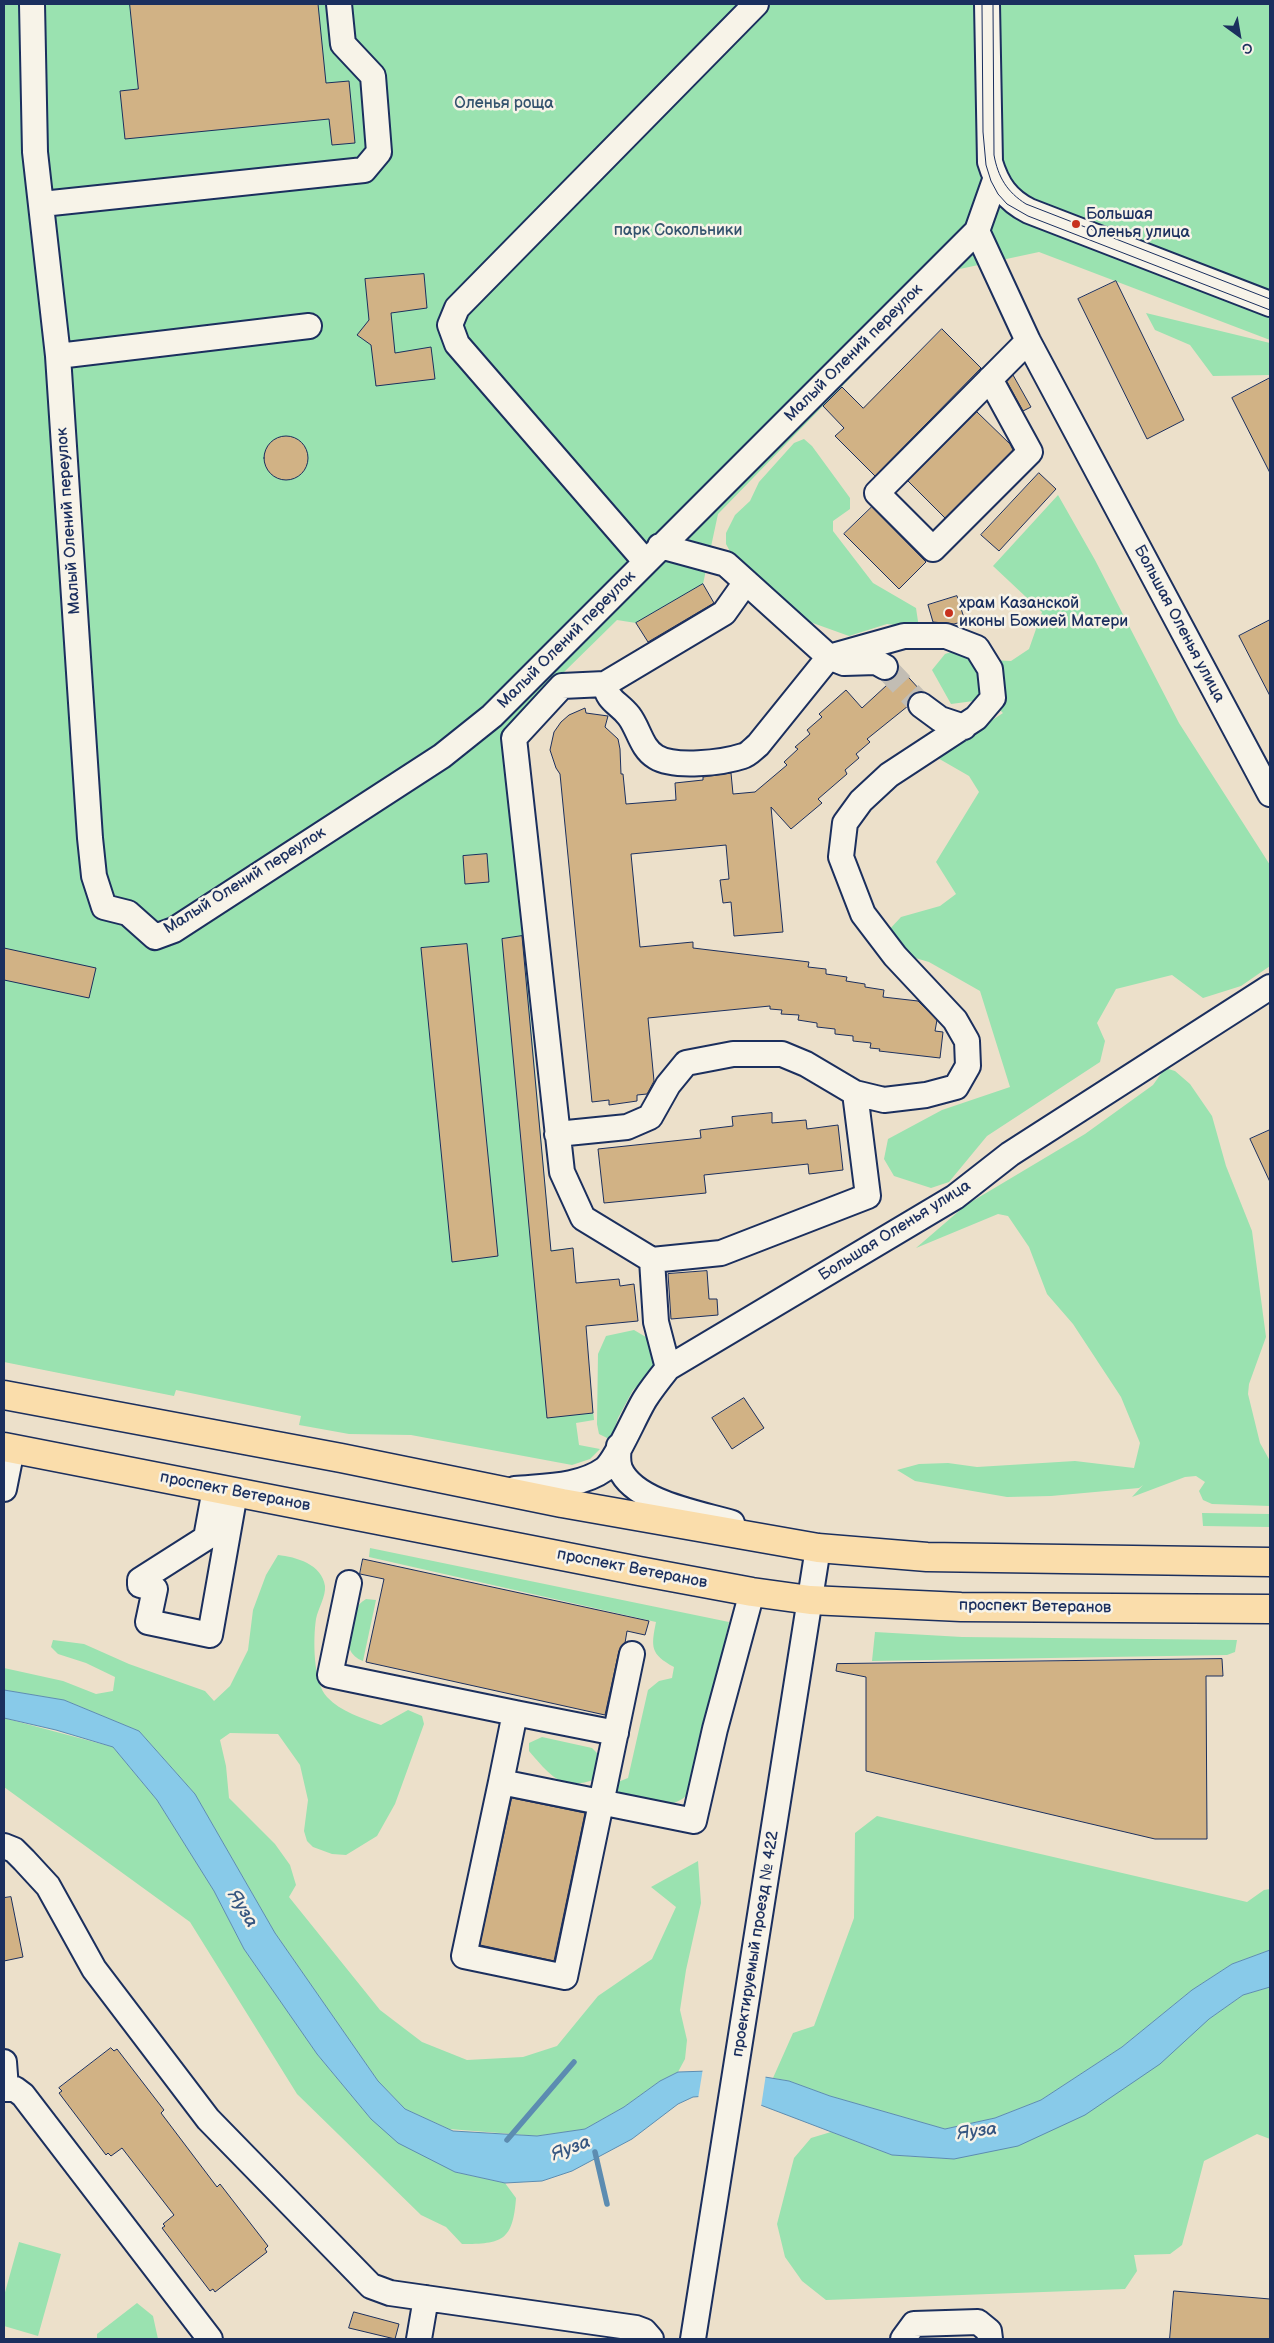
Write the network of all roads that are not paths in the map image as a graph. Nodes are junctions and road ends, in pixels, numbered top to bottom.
1 (32, 4) edge
2 (339, 4) edge
3 (756, 4) edge
4 (987, 4) edge
5 (996, 180) junction
6 (42, 204) junction
7 (977, 231) junction
8 (1270, 304) edge
9 (309, 326) dead end
10 (1028, 341) junction
11 (58, 356) junction
12 (990, 379) junction
13 (652, 553) junction
14 (746, 582) junction
15 (829, 658) junction
16 (886, 667) tunnel mouth
17 (605, 684) junction
18 (921, 705) tunnel mouth
19 (964, 727) junction
20 (1270, 794) edge
21 (1270, 987) edge
22 (855, 1093) junction
23 (557, 1134) junction
24 (652, 1260) junction
25 (668, 1368) junction
26 (4, 1396) edge
27 (619, 1446) junction
28 (8, 1448) edge
29 (4, 1489) edge
30 (501, 1490) junction
31 (225, 1491) junction
32 (809, 1546) junction
33 (1270, 1562) edge
34 (349, 1583) dead end
35 (752, 1592) junction
36 (810, 1600) junction
37 (1270, 1609) edge
38 (632, 1654) dead end
39 (515, 1712) junction
40 (616, 1733) junction
41 (501, 1782) junction
42 (601, 1802) junction
43 (4, 1846) edge
44 (4, 2062) edge
45 (5, 2089) edge
46 (426, 2298) junction
47 (210, 2339) edge
48 (419, 2339) edge
49 (651, 2339) edge
50 (693, 2339) edge
51 (903, 2339) edge
52 (990, 2339) edge

1 - 6 street, Малый Олений переулок
2 - 6 street
3 - 13 street
4 - 5 street
5 - 7 street
5 - 8 street
6 - 11 street, Малый Олений переулок
7 - 10 street, Большая Оленья улица
7 - 13 street, Малый Олений переулок
9 - 11 street
10 - 12 street
10 - 20 street, Большая Оленья улица
11 - 13 street, Малый Олений переулок
12 - 12 street
13 - 14 street
14 - 15 street
14 - 17 street
15 - 16 street
15 - 17 street
15 - 19 street
17 - 23 street
18 - 19 street
19 - 22 street
21 - 25 street, Большая Оленья улица
22 - 23 street
22 - 24 street
23 - 24 street
24 - 25 street
25 - 27 street, Большая Оленья улица
26 - 30 main road
27 - 30 street, Большая Оленья улица
27 - 32 street
28 - 29 street
28 - 31 main road, проспект Ветеранов
30 - 32 main road
31 - 31 street
31 - 35 main road, проспект Ветеранов
32 - 33 main road
32 - 36 street, проектируемый проезд № 422
34 - 39 street
35 - 36 main road, проспект Ветеранов
35 - 42 street
36 - 37 main road, проспект Ветеранов
36 - 50 street, проектируемый проезд № 422
38 - 40 street
39 - 40 street
39 - 41 street
40 - 42 street
41 - 42 street
41 - 42 street
43 - 46 street
44 - 45 street
45 - 47 street
46 - 48 street
46 - 49 street
51 - 52 street

